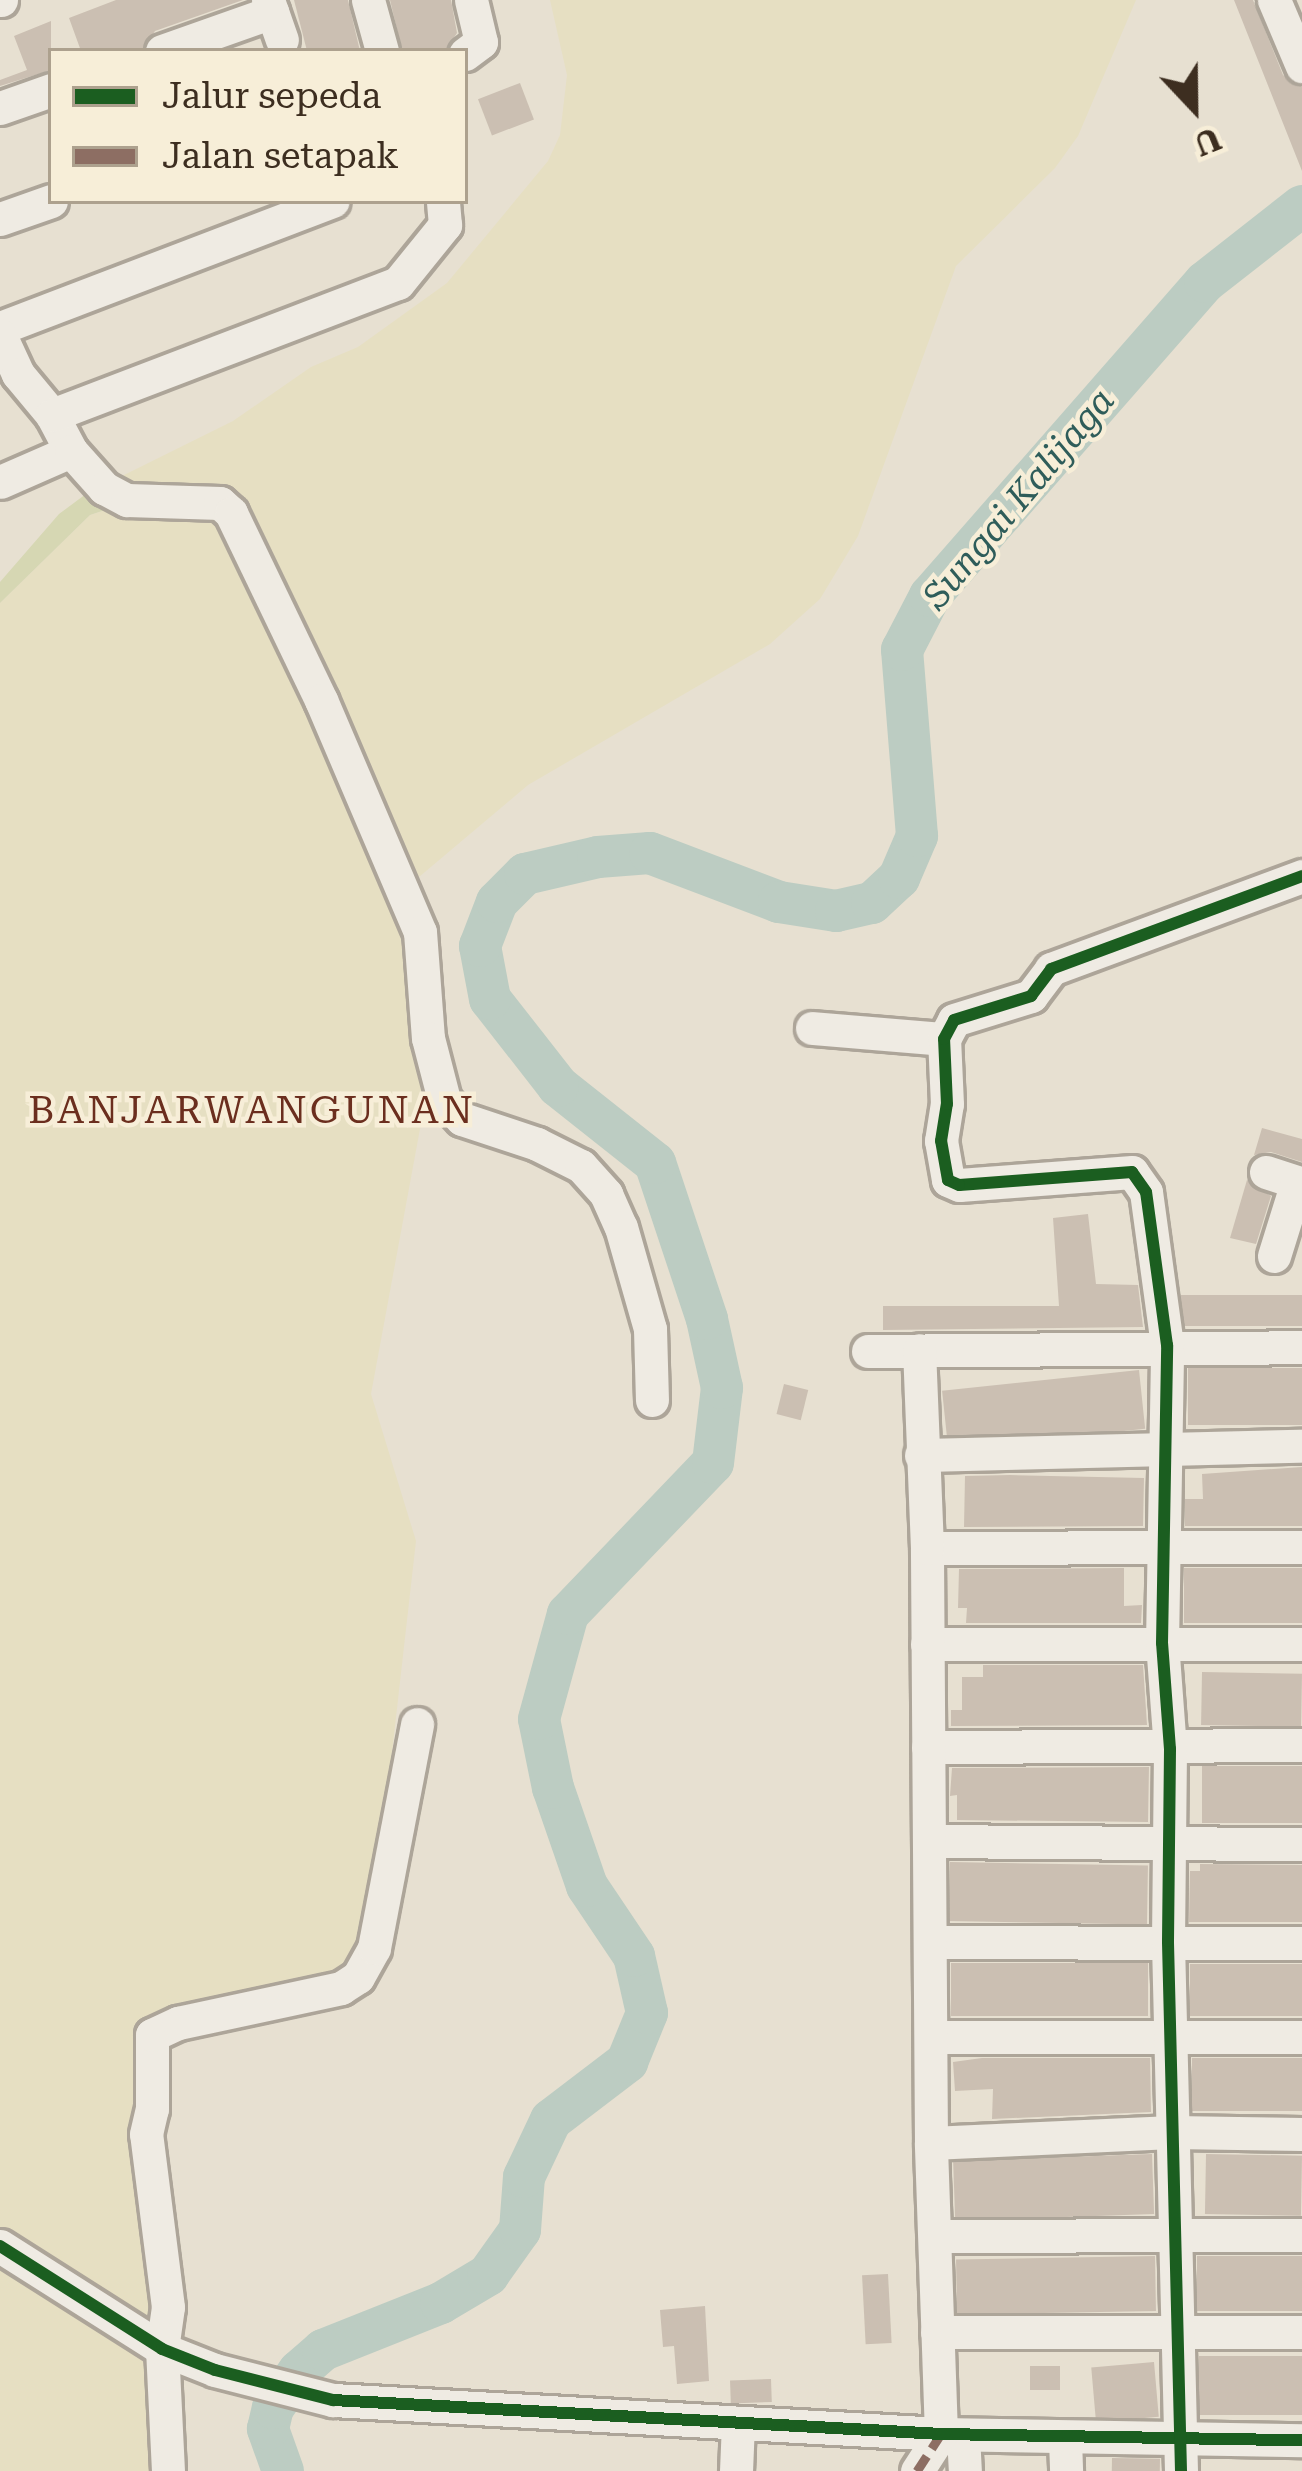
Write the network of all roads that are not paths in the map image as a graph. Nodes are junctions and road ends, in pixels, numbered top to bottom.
1 (368, 0) edge
2 (471, 0) edge
3 (1274, 0) edge
4 (274, 17) edge
5 (172, 48) edge
6 (381, 48) edge
7 (468, 52) edge
8 (1302, 66) edge
9 (48, 91) edge
10 (0, 108) edge
11 (48, 202) edge
12 (326, 204) edge
13 (443, 204) edge
14 (0, 219) edge
15 (4, 351) edge
16 (52, 415) junction
17 (71, 451) junction
18 (0, 482) edge
19 (1302, 876) edge
20 (812, 1028) dead end
21 (944, 1039) junction
22 (1288, 1179) edge
23 (1274, 1256) dead end
24 (1168, 1345) junction
25 (1302, 1347) edge
26 (919, 1350) junction
27 (868, 1351) dead end
28 (652, 1400) dead end
29 (1166, 1445) junction
30 (1302, 1446) edge
31 (921, 1455) junction
32 (1302, 1547) edge
33 (927, 1548) junction
34 (1162, 1551) junction
35 (1162, 1643) junction
36 (1302, 1644) edge
37 (927, 1645) junction
38 (417, 1724) dead end
39 (1302, 1745) edge
40 (928, 1747) junction
41 (1170, 1749) junction
42 (929, 1841) junction
43 (1170, 1842) junction
44 (1302, 1844) edge
45 (1168, 1941) junction
46 (933, 1942) junction
47 (1302, 1943) edge
48 (1170, 2035) junction
49 (932, 2037) junction
50 (1302, 2037) edge
51 (1172, 2132) junction
52 (1302, 2134) edge
53 (931, 2143) junction
54 (1302, 2234) edge
55 (935, 2236) junction
56 (1174, 2236) junction
57 (0, 2246) edge
58 (937, 2332) junction
59 (1174, 2332) junction
60 (1302, 2332) edge
61 (162, 2349) junction
62 (738, 2423) junction
63 (952, 2435) junction
64 (1300, 2451) edge
65 (1065, 2455) edge
66 (1181, 2456) edge
67 (168, 2471) edge
68 (736, 2471) edge
69 (917, 2471) edge
70 (964, 2471) edge

1 - 6 street
2 - 7 street
3 - 8 street
4 - 5 street
9 - 10 street
11 - 14 street
12 - 15 street
13 - 16 street
15 - 16 street
16 - 17 street
17 - 18 street
17 - 28 street
19 - 21 street
20 - 21 street
21 - 24 street
22 - 23 street
24 - 25 street
24 - 26 street
24 - 29 street
26 - 27 street
26 - 31 street
29 - 30 street
29 - 31 street
29 - 34 street
31 - 33 street
32 - 34 street
33 - 34 street
33 - 37 street
34 - 35 street
35 - 36 street
35 - 37 street
35 - 41 street
37 - 40 street
38 - 61 street
39 - 41 street
40 - 41 street
40 - 42 street
41 - 43 street
42 - 43 street
42 - 46 street
43 - 44 street
43 - 45 street
45 - 46 street
45 - 47 street
45 - 48 street
46 - 49 street
48 - 49 street
48 - 50 street
48 - 51 street
49 - 53 street
51 - 52 street
51 - 53 street
51 - 56 street
53 - 55 street
54 - 56 street
55 - 56 street
55 - 58 street
56 - 59 street
57 - 61 street
58 - 59 street
58 - 63 street
59 - 60 street
59 - 66 street
61 - 62 street
61 - 67 street
62 - 63 street
62 - 68 street
63 - 65 street
63 - 69 street
63 - 70 street
64 - 66 street
65 - 66 street

